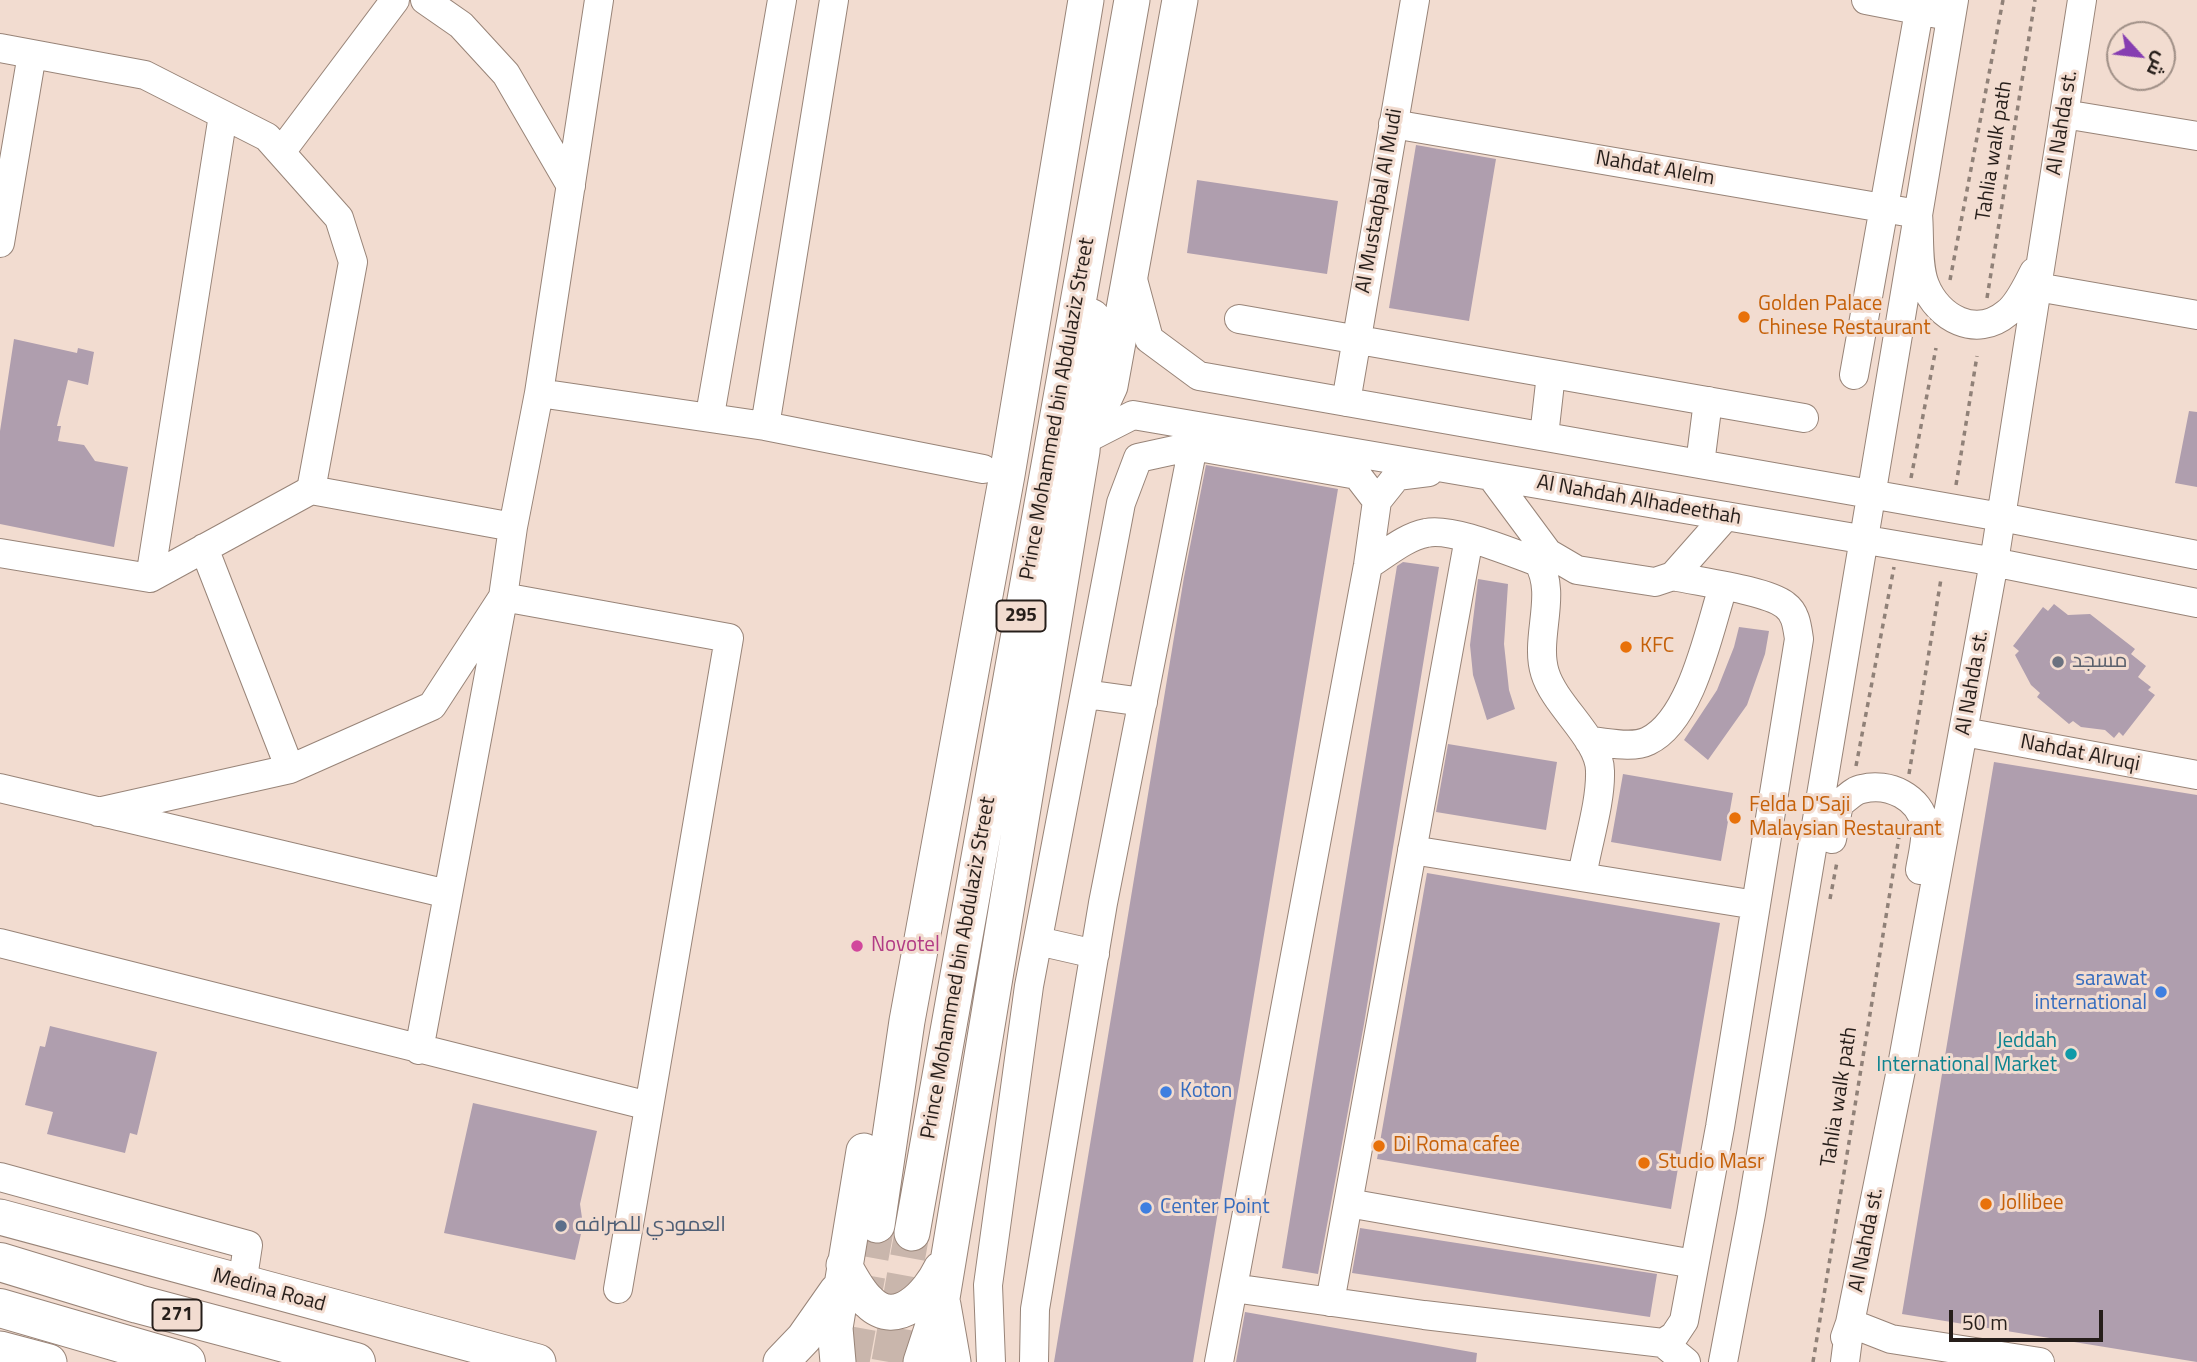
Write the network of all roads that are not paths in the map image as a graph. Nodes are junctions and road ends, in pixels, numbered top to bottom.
1 (395, 0) edge
2 (425, 0) edge
3 (599, 0) edge
4 (782, 0) edge
5 (834, 0) edge
6 (1086, 0) edge
7 (1132, 0) edge
8 (1180, 0) edge
9 (1415, 0) edge
10 (1866, 0) edge
11 (2066, 0) edge
12 (2082, 0) edge
13 (1958, 5) edge
14 (1920, 6) edge
15 (0, 48) edge
16 (2074, 50) junction
17 (32, 54) junction
18 (223, 114) junction
19 (2064, 114) junction
20 (1393, 124) junction
21 (2197, 136) edge
22 (281, 152) junction
23 (571, 187) junction
24 (1052, 202) junction
25 (1884, 208) junction
26 (1093, 210) junction
27 (1918, 214) junction
28 (0, 243) edge
29 (1130, 268) junction
30 (2039, 274) junction
31 (2197, 315) edge
32 (1239, 319) dead end
33 (1356, 340) junction
34 (1551, 374) junction
35 (1854, 375) dead end
36 (539, 393) junction
37 (1708, 401) junction
38 (1346, 402) junction
39 (710, 415) junction
40 (1804, 418) dead end
41 (765, 426) junction
42 (1544, 436) junction
43 (1084, 440) junction
44 (1193, 446) junction
45 (1700, 464) junction
46 (983, 469) junction
47 (1449, 469) junction
48 (1491, 476) junction
49 (311, 489) junction
50 (1891, 494) junction
51 (1377, 501) junction
52 (1726, 516) junction
53 (1993, 516) junction
54 (513, 527) junction
55 (1469, 538) junction
56 (1863, 540) junction
57 (204, 548) junction
58 (0, 553) edge
59 (2197, 555) edge
60 (1543, 558) junction
61 (1994, 562) junction
62 (1368, 565) junction
63 (1673, 576) junction
64 (150, 578) junction
65 (1723, 587) junction
66 (503, 597) junction
67 (2197, 603) edge
68 (1084, 694) junction
69 (1143, 702) junction
70 (1964, 732) junction
71 (1588, 741) junction
72 (290, 769) junction
73 (2197, 775) edge
74 (0, 788) edge
75 (98, 811) junction
76 (1412, 850) junction
77 (1582, 877) junction
78 (448, 894) junction
79 (1756, 905) junction
80 (1038, 941) junction
81 (0, 943) edge
82 (1095, 954) junction
83 (1781, 1041) junction
84 (419, 1050) junction
85 (1903, 1060) junction
86 (649, 1106) junction
87 (0, 1177) edge
88 (1348, 1203) junction
89 (1751, 1214) junction
90 (0, 1217) edge
91 (877, 1225) tunnel mouth
92 (912, 1233) tunnel mouth
93 (950, 1249) junction
94 (0, 1262) edge
95 (1695, 1264) junction
96 (843, 1275) junction
97 (242, 1284) junction
98 (1233, 1288) junction
99 (618, 1289) dead end
100 (942, 1298) junction
101 (1330, 1301) junction
102 (0, 1308) edge
103 (1850, 1322) junction
104 (1663, 1343) junction
105 (0, 1349) edge
106 (49, 1362) edge
107 (186, 1362) edge
108 (356, 1362) edge
109 (538, 1362) edge
110 (781, 1362) edge
111 (838, 1362) edge
112 (921, 1362) edge
113 (953, 1362) edge
114 (991, 1362) edge
115 (1034, 1362) edge
116 (1219, 1362) edge
117 (1686, 1362) edge
118 (1723, 1362) edge
119 (1732, 1362) edge
120 (1838, 1362) edge
121 (1845, 1362) edge
122 (2040, 1362) edge

1 - 22 street
2 - 23 street
3 - 23 street
4 - 39 street
5 - 41 street
6 - 24 main road, Prince Mohammed bin Abdulaziz Street / 295
7 - 26 main road, Prince Mohammed bin Abdulaziz Street / 295
8 - 29 main road
9 - 20 street, Al Mustaqbal Al Mudi
10 - 14 street
11 - 16 street
12 - 16 street, Al Nahda st.
13 - 14 street
13 - 27 street
14 - 25 street
15 - 17 street
16 - 19 street, Al Nahda st.
17 - 18 street
17 - 28 street
18 - 22 street
18 - 64 street
19 - 21 street
19 - 30 street, Al Nahda st.
20 - 25 street, Nahdat Alelm
20 - 33 street, Al Mustaqbal Al Mudi
22 - 49 street
23 - 36 street
24 - 46 main road
24 - 91 main road, Prince Mohammed bin Abdulaziz Street / 295
25 - 27 street, Nahdat Alelm
25 - 35 street
26 - 43 main road
26 - 92 main road, Prince Mohammed bin Abdulaziz Street / 295
27 - 30 street
27 - 50 street
29 - 38 street
29 - 43 main road
30 - 31 street
30 - 53 street, Al Nahda st.
32 - 33 street
33 - 34 street
33 - 38 street, Al Mustaqbal Al Mudi
34 - 37 street
34 - 42 street
36 - 39 street
36 - 54 street
37 - 40 street
37 - 45 street
38 - 42 street
39 - 41 street
41 - 46 street
42 - 45 street
43 - 47 street, Al Nahdah Alhadeethah
43 - 93 main road
44 - 51 street
44 - 68 street
44 - 69 street
45 - 50 street
46 - 96 main road
47 - 48 street, Al Nahdah Alhadeethah
47 - 51 street
48 - 52 street, Al Nahdah Alhadeethah
48 - 60 street
49 - 54 street
49 - 57 street
50 - 53 street
50 - 56 street
51 - 62 street
52 - 56 street, Al Nahdah Alhadeethah
52 - 63 street
53 - 59 street
53 - 61 street, Al Nahda st.
54 - 66 street
55 - 60 street
55 - 62 street
55 - 76 street
56 - 61 street, Al Nahdah Alhadeethah
56 - 83 street
57 - 64 street
57 - 72 street
58 - 64 street
60 - 63 street
60 - 71 street
61 - 67 street, Al Nahdah Alhadeethah
61 - 70 street, Al Nahda st.
62 - 98 street
63 - 65 street
65 - 71 street
65 - 79 street
66 - 72 street
66 - 78 street
66 - 86 street
68 - 69 street
68 - 80 street
69 - 82 street
70 - 73 street, Nahdat Alruqi
70 - 85 street, Al Nahda st.
71 - 77 street
72 - 75 street
74 - 75 street
75 - 78 street
76 - 77 street
76 - 88 street
77 - 79 street
78 - 84 street
79 - 95 street
80 - 82 street
80 - 114 street
81 - 84 street
82 - 115 street
83 - 85 street
83 - 89 street
84 - 86 street
85 - 103 street, Al Nahda st.
86 - 99 street
87 - 97 street
88 - 95 street
88 - 101 street
89 - 118 street
89 - 119 street
90 - 97 main road, Medina Road
93 - 96 main road
93 - 100 main road
94 - 108 highway, 271
95 - 104 street
96 - 110 main road
96 - 111 main road
97 - 109 main road, Medina Road
98 - 101 street
98 - 116 street
100 - 112 main road
100 - 113 main road
101 - 104 street
102 - 107 highway, 271
103 - 120 street
103 - 121 street, Al Nahda st.
103 - 122 street
104 - 117 street
105 - 106 main road

